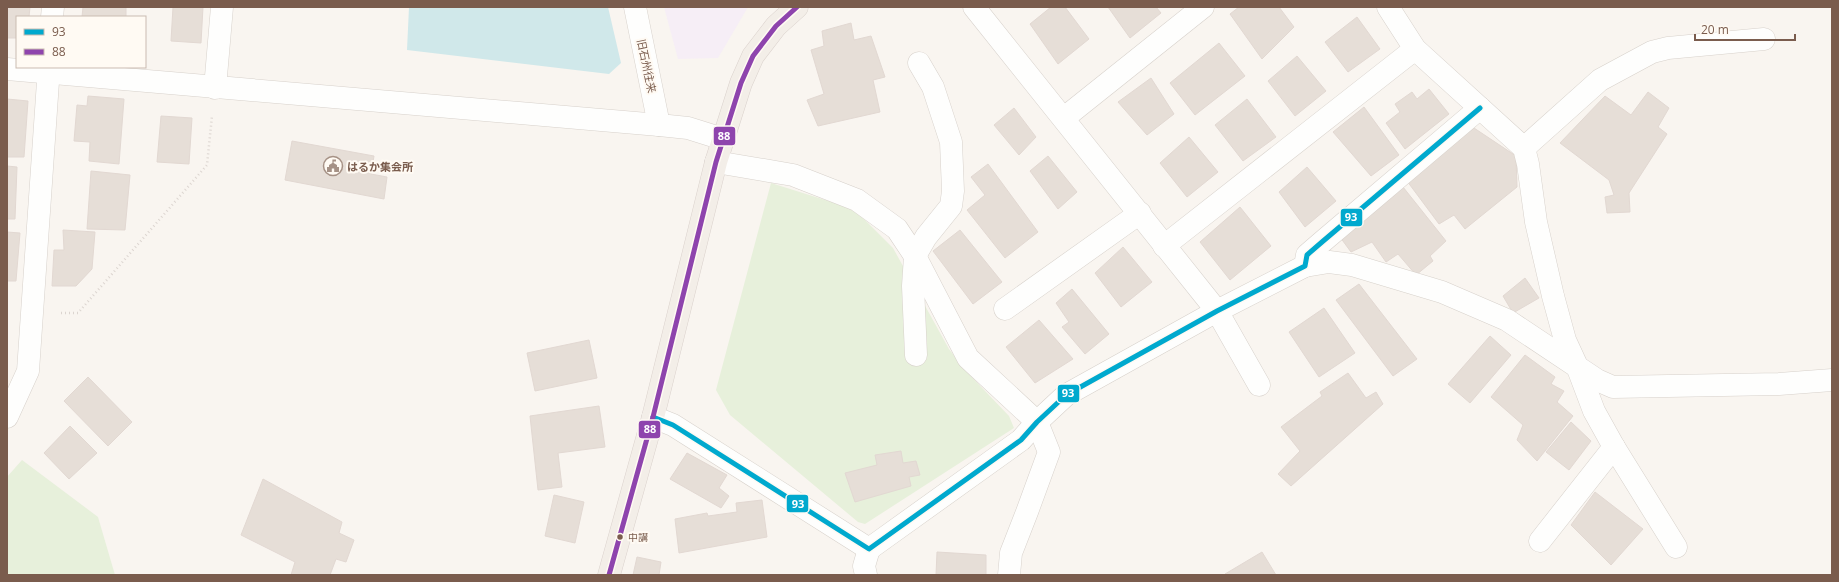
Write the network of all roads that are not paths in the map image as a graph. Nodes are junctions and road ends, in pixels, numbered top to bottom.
1 (222, 7) edge
2 (635, 7) edge
3 (797, 7) edge
4 (974, 7) edge
5 (1388, 7) edge
6 (1198, 8) edge
7 (1764, 39) dead end
8 (1416, 49) junction
9 (919, 63) dead end
10 (7, 69) edge
11 (49, 70) edge
12 (215, 88) junction
13 (1480, 108) junction
14 (1064, 118) junction
15 (659, 125) junction
16 (723, 139) junction
17 (1524, 148) junction
18 (716, 162) junction
19 (1140, 213) junction
20 (1164, 246) junction
21 (915, 256) junction
22 (1305, 266) junction
23 (1005, 309) dead end
24 (1217, 311) junction
25 (916, 355) dead end
26 (1577, 366) junction
27 (1832, 380) edge
28 (1259, 385) dead end
29 (7, 417) edge
30 (653, 417) junction
31 (1037, 422) junction
32 (1614, 447) junction
33 (1540, 541) dead end
34 (1676, 547) dead end
35 (863, 566) edge
36 (609, 575) edge
37 (1009, 575) edge

1 - 12 street
2 - 15 street, 旧石州往来
3 - 16 main road
4 - 14 street
5 - 8 street
6 - 14 street
7 - 17 street
8 - 13 street
8 - 20 street
9 - 21 street
10 - 11 street
11 - 12 street
11 - 29 street
12 - 15 street
13 - 17 street
13 - 22 street
14 - 19 street
15 - 16 street
16 - 18 main road
17 - 26 street
18 - 21 street
18 - 30 main road
19 - 20 street
19 - 23 street
20 - 24 street
21 - 25 street
21 - 31 street
22 - 24 street
22 - 26 street
24 - 28 street
24 - 31 street
26 - 27 street
26 - 32 street
30 - 35 street
30 - 36 main road
31 - 35 street
31 - 37 street
32 - 33 street
32 - 34 street

